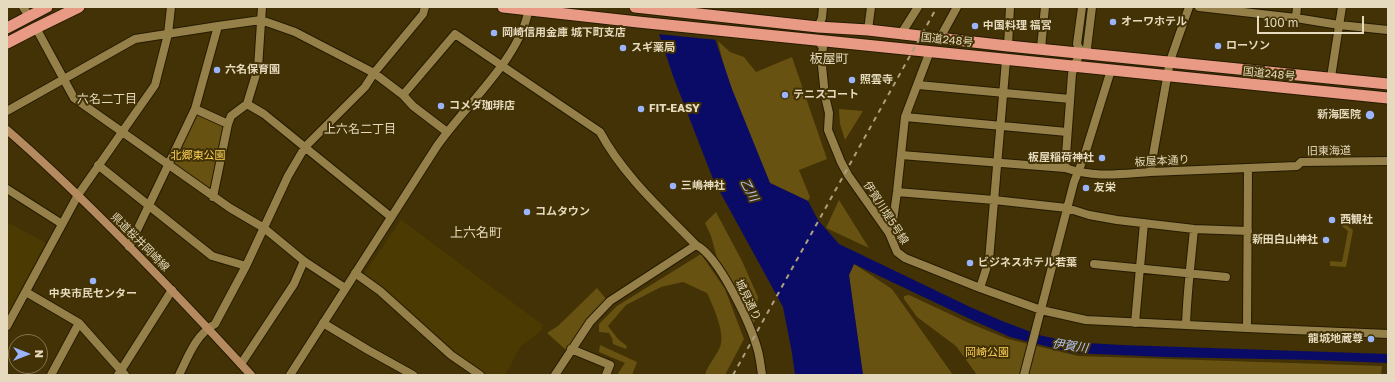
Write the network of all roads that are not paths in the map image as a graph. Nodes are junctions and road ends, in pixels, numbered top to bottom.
1 (47, 7) edge
2 (78, 7) edge
3 (171, 7) edge
4 (262, 7) edge
5 (425, 7) edge
6 (503, 7) edge
7 (635, 7) edge
8 (823, 7) edge
9 (871, 7) edge
10 (918, 7) edge
11 (957, 7) edge
12 (1010, 7) edge
13 (1045, 7) edge
14 (1082, 7) edge
15 (1092, 7) edge
16 (1189, 7) edge
17 (1199, 7) edge
18 (1297, 7) edge
19 (1342, 7) edge
20 (528, 9) edge
21 (1253, 10) edge
22 (26, 12) edge
23 (1296, 18) junction
24 (261, 20) junction
25 (1339, 25) junction
26 (218, 26) junction
27 (818, 27) junction
28 (7, 28) edge
29 (36, 28) junction
30 (868, 30) junction
31 (1388, 30) edge
32 (168, 34) junction
33 (901, 34) junction
34 (940, 38) junction
35 (818, 40) junction
36 (7, 43) edge
37 (1008, 46) junction
38 (1041, 48) junction
39 (930, 51) junction
40 (1081, 52) junction
41 (1006, 60) junction
42 (1170, 62) junction
43 (1074, 66) junction
44 (501, 67) junction
45 (1111, 70) junction
46 (374, 73) junction
47 (1168, 75) junction
48 (1331, 77) junction
49 (64, 79) junction
50 (1388, 84) edge
51 (918, 85) junction
52 (1003, 93) junction
53 (403, 95) junction
54 (1388, 98) edge
55 (1070, 99) junction
56 (247, 104) junction
57 (195, 109) junction
58 (7, 111) edge
59 (905, 118) junction
60 (228, 124) junction
61 (1000, 126) junction
62 (7, 130) edge
63 (122, 132) junction
64 (447, 132) junction
65 (1067, 132) junction
66 (305, 147) junction
67 (901, 155) junction
68 (1388, 161) edge
69 (997, 163) junction
70 (98, 165) junction
71 (168, 165) junction
72 (1064, 168) junction
73 (1248, 168) junction
74 (1078, 172) junction
75 (1150, 172) junction
76 (7, 189) edge
77 (897, 192) junction
78 (78, 195) junction
79 (214, 197) junction
80 (994, 200) junction
81 (148, 206) junction
82 (1067, 208) junction
83 (391, 217) junction
84 (1144, 223) junction
85 (62, 224) junction
86 (264, 228) junction
87 (1194, 229) junction
88 (1248, 231) junction
89 (889, 233) junction
90 (696, 245) junction
91 (129, 247) junction
92 (304, 261) junction
93 (1094, 264) dead end
94 (246, 266) junction
95 (1140, 270) junction
96 (355, 273) junction
97 (1190, 274) junction
98 (1226, 276) dead end
99 (345, 288) junction
100 (980, 288) junction
101 (172, 290) junction
102 (26, 292) junction
103 (1041, 310) junction
104 (79, 323) junction
105 (323, 323) junction
106 (1135, 323) junction
107 (1186, 325) junction
108 (7, 326) edge
109 (208, 328) junction
110 (1247, 328) junction
111 (1388, 334) edge
112 (572, 349) junction
113 (241, 364) junction
114 (121, 374) edge
115 (51, 375) edge
116 (179, 375) edge
117 (251, 375) edge
118 (290, 375) edge
119 (413, 375) edge
120 (480, 375) edge
121 (555, 375) edge
122 (606, 375) edge
123 (762, 375) edge
124 (1024, 375) edge

1 - 22 highway
2 - 29 highway
3 - 32 street
4 - 24 street
5 - 46 street
6 - 20 highway, 国道248号
7 - 27 highway, 国道248号
8 - 27 street
9 - 30 street
10 - 33 street
11 - 34 street
12 - 37 street
13 - 38 street
14 - 40 street
15 - 40 street
16 - 42 street
17 - 21 street
18 - 23 street
19 - 25 street
20 - 35 highway, 国道248号
20 - 44 street
21 - 23 street
22 - 28 highway
23 - 25 street
24 - 26 street
24 - 46 street
24 - 56 street
25 - 31 street
25 - 48 street
26 - 32 street
26 - 57 street
27 - 30 highway, 国道248号
29 - 36 highway
29 - 49 street
30 - 33 highway, 国道248号
32 - 49 street
32 - 63 street
33 - 34 highway, 国道248号
34 - 37 highway, 国道248号
35 - 39 highway, 国道248号
35 - 89 street, 伊賀川堤5号線
37 - 38 highway, 国道248号
38 - 40 highway, 国道248号
39 - 41 highway, 国道248号
39 - 51 street
40 - 42 highway, 国道248号
40 - 43 street
41 - 43 highway, 国道248号
41 - 52 street
42 - 47 street
42 - 48 highway, 国道248号
43 - 45 highway, 国道248号
43 - 55 street
44 - 53 street, 城見通り
44 - 64 street
44 - 90 street, 城見通り
45 - 47 highway, 国道248号
45 - 74 street
46 - 53 street
46 - 66 street
47 - 54 highway, 国道248号
47 - 75 street
48 - 50 highway, 国道248号
49 - 58 street
49 - 63 street
51 - 52 street
51 - 59 street
52 - 55 street
52 - 61 street
53 - 64 street
55 - 65 street
56 - 60 street
56 - 66 street
57 - 60 street
57 - 71 street
59 - 61 street
59 - 67 street
60 - 79 street
61 - 65 street
61 - 69 street
62 - 78 main road, 県道桜井岡崎線
63 - 70 street
63 - 71 street
64 - 83 street
65 - 72 street
66 - 83 street
66 - 86 street
67 - 69 street
67 - 77 street
68 - 73 street, 旧東海道
69 - 72 street
69 - 80 street
70 - 78 street
70 - 81 street
71 - 79 street
71 - 81 street
72 - 74 street, 板屋本通り
73 - 75 street, 板屋本通り
73 - 88 street
74 - 75 street, 板屋本通り
74 - 82 street
76 - 85 street
77 - 80 street
77 - 89 street
78 - 85 street
78 - 91 main road, 県道桜井岡崎線
79 - 86 street
80 - 82 street
80 - 100 street
81 - 91 street
81 - 94 street
82 - 84 street
82 - 103 street
83 - 96 street
84 - 87 street
84 - 95 street
85 - 102 street
86 - 92 street
86 - 94 street
87 - 88 street
87 - 97 street
88 - 110 street
89 - 100 street, 伊賀川堤5号線
90 - 112 street
90 - 123 street, 城見通り
91 - 101 main road, 県道桜井岡崎線
92 - 99 street
92 - 113 street
93 - 95 street
94 - 109 street
95 - 97 street
95 - 106 street
96 - 99 street
96 - 120 street
97 - 98 street
97 - 107 street
99 - 105 street
100 - 103 street, 伊賀川堤5号線
101 - 109 main road, 県道桜井岡崎線
101 - 114 street
102 - 104 street
102 - 108 street
103 - 106 street, 伊賀川堤5号線
103 - 124 street
104 - 114 street
104 - 115 street
105 - 118 street
105 - 119 street
106 - 107 street, 伊賀川堤5号線
107 - 110 street, 伊賀川堤5号線
109 - 113 main road, 県道桜井岡崎線
109 - 116 street
110 - 111 street, 伊賀川堤5号線
112 - 121 street
112 - 122 street
113 - 117 main road, 県道桜井岡崎線

